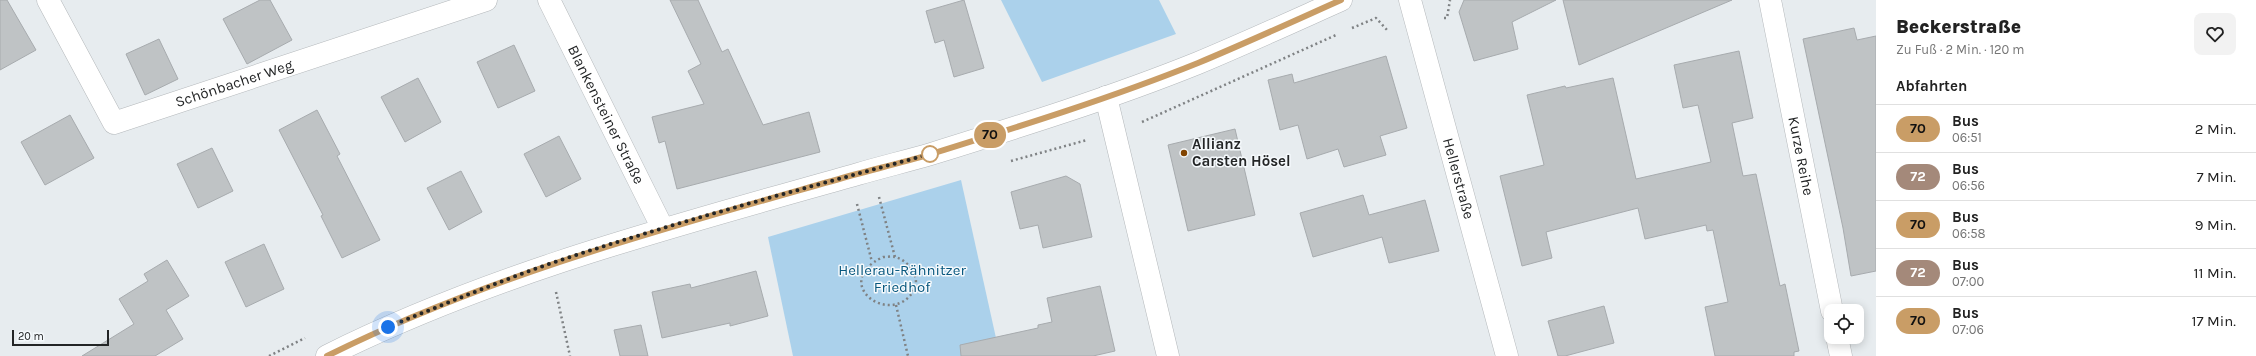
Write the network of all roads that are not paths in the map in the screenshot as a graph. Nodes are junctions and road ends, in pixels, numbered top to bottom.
1 (48, 0) edge
2 (486, 0) edge
3 (549, 0) edge
4 (1342, 0) edge
5 (1410, 0) edge
6 (1770, 0) edge
7 (1106, 97) junction
8 (663, 230) junction
9 (1831, 304) edge
10 (1838, 344) edge
11 (327, 356) edge
12 (1168, 356) edge
13 (1507, 356) edge
14 (1840, 356) edge

1 - 2 street, Schönbacher Weg
3 - 8 street, Blankensteiner Straße
4 - 7 street
5 - 13 street, Hellerstraße
6 - 9 street, Kurze Reihe
7 - 8 street
7 - 12 street
8 - 11 street
10 - 14 street

